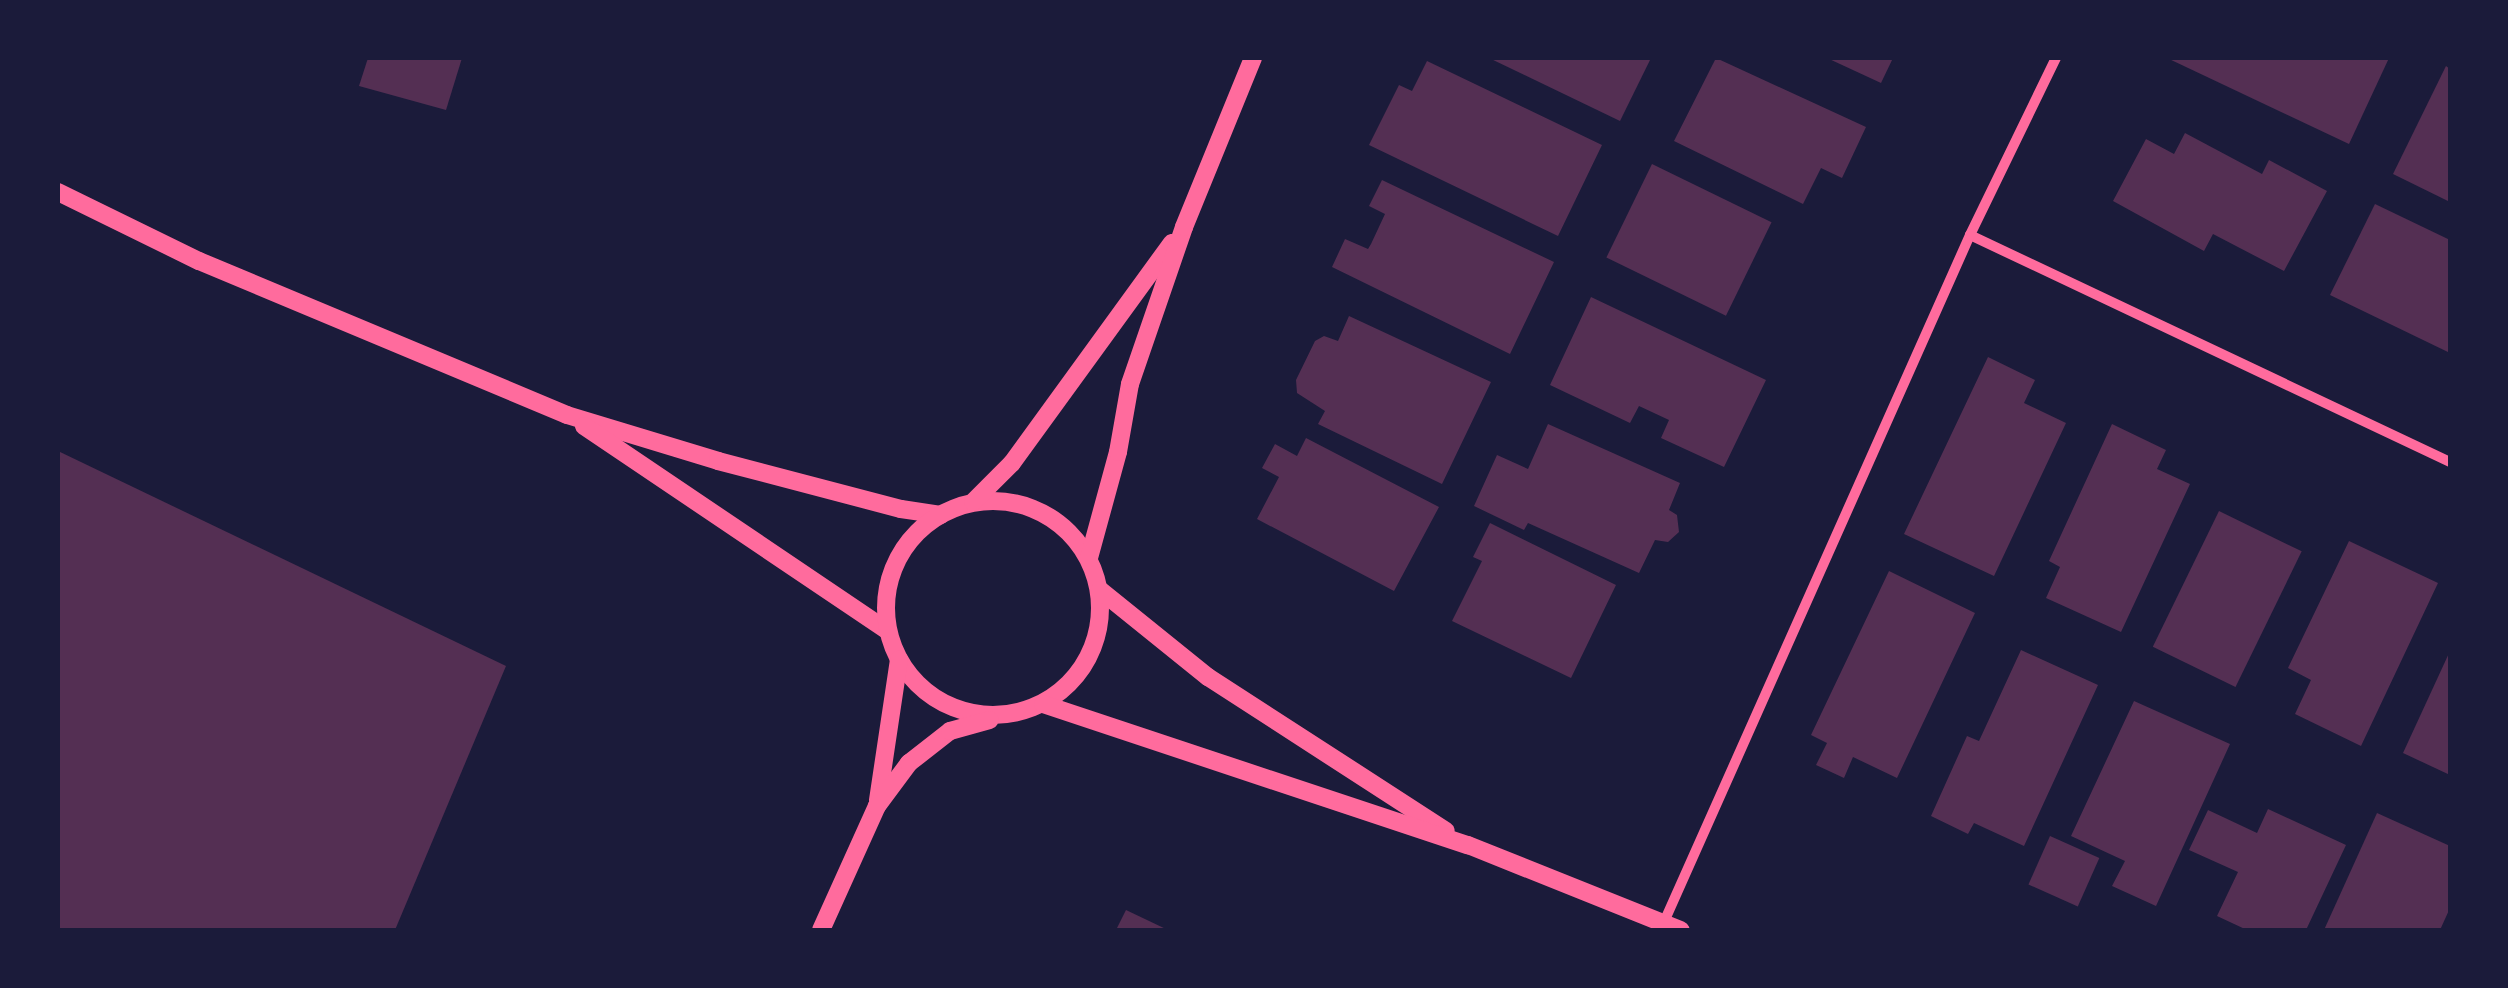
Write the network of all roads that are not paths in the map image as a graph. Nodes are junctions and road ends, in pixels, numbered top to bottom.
1 (1253, 58) edge
2 (2056, 58) edge
3 (58, 192) edge
4 (1184, 227) junction
5 (1970, 234) junction
6 (567, 415) junction
7 (2450, 462) edge
8 (973, 502) junction
9 (941, 515) junction
10 (1090, 558) junction
11 (1100, 590) junction
12 (887, 630) junction
13 (899, 660) junction
14 (1044, 704) junction
15 (1012, 714) junction
16 (878, 806) junction
17 (1468, 845) junction
18 (1672, 926) edge
19 (821, 930) edge

1 - 4 street
2 - 5 street
3 - 6 street
4 - 8 street
4 - 10 street
5 - 7 street
5 - 18 street
6 - 9 street
6 - 12 street
8 - 9 street
8 - 10 street
9 - 12 street
10 - 11 street
11 - 14 street
11 - 17 street
12 - 13 street
13 - 15 street
13 - 16 street
14 - 15 street
14 - 17 street
15 - 16 street
16 - 19 street
17 - 18 street

